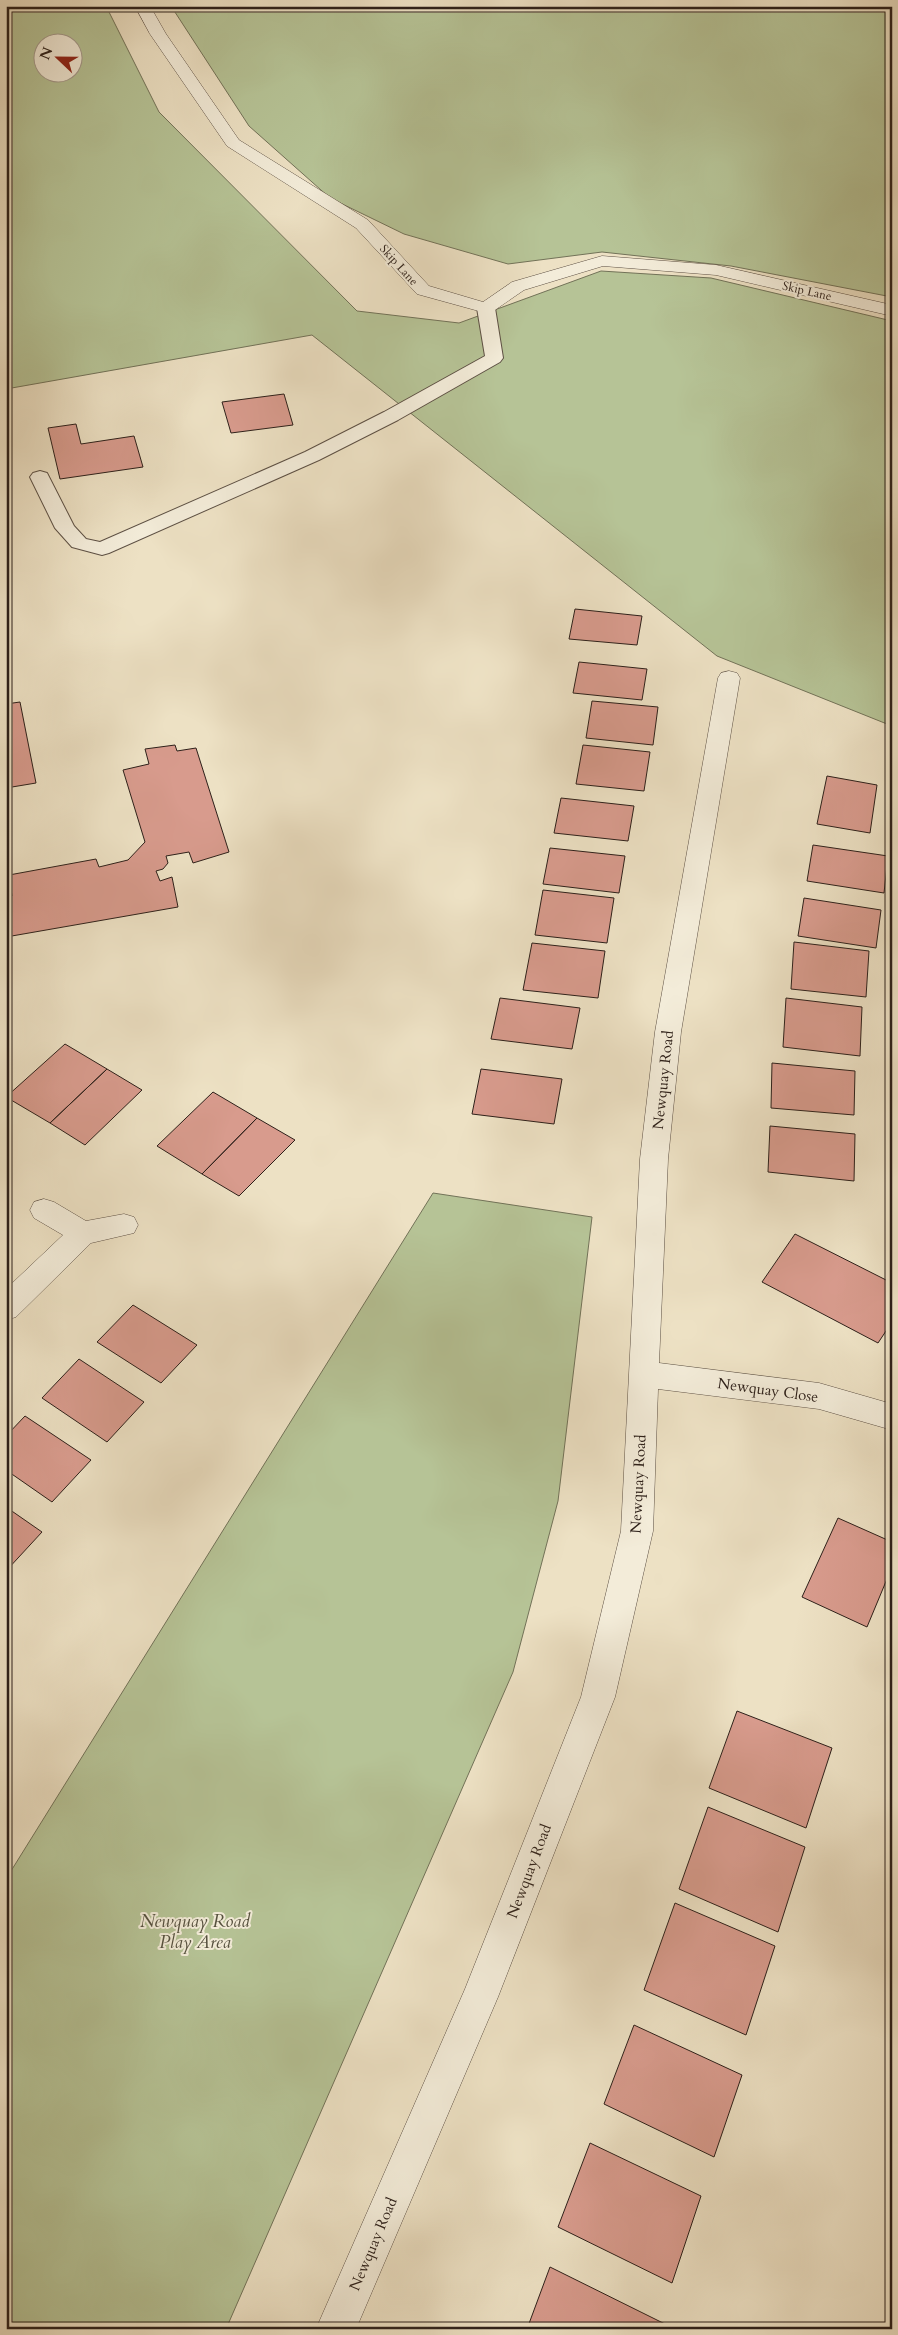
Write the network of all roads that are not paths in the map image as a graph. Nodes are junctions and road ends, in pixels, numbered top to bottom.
1 (142, 6) edge
2 (486, 308) junction
3 (892, 311) edge
4 (40, 477) dead end
5 (729, 678) dead end
6 (44, 1210) dead end
7 (124, 1225) dead end
8 (83, 1233) junction
9 (6, 1308) edge
10 (642, 1374) junction
11 (892, 1417) edge
12 (336, 2329) edge

1 - 2 street, Skip Lane
2 - 3 street, Skip Lane
2 - 4 lane
5 - 10 street, Newquay Road
6 - 8 street
7 - 8 street
8 - 9 street
10 - 11 street, Newquay Close
10 - 12 street, Newquay Road

